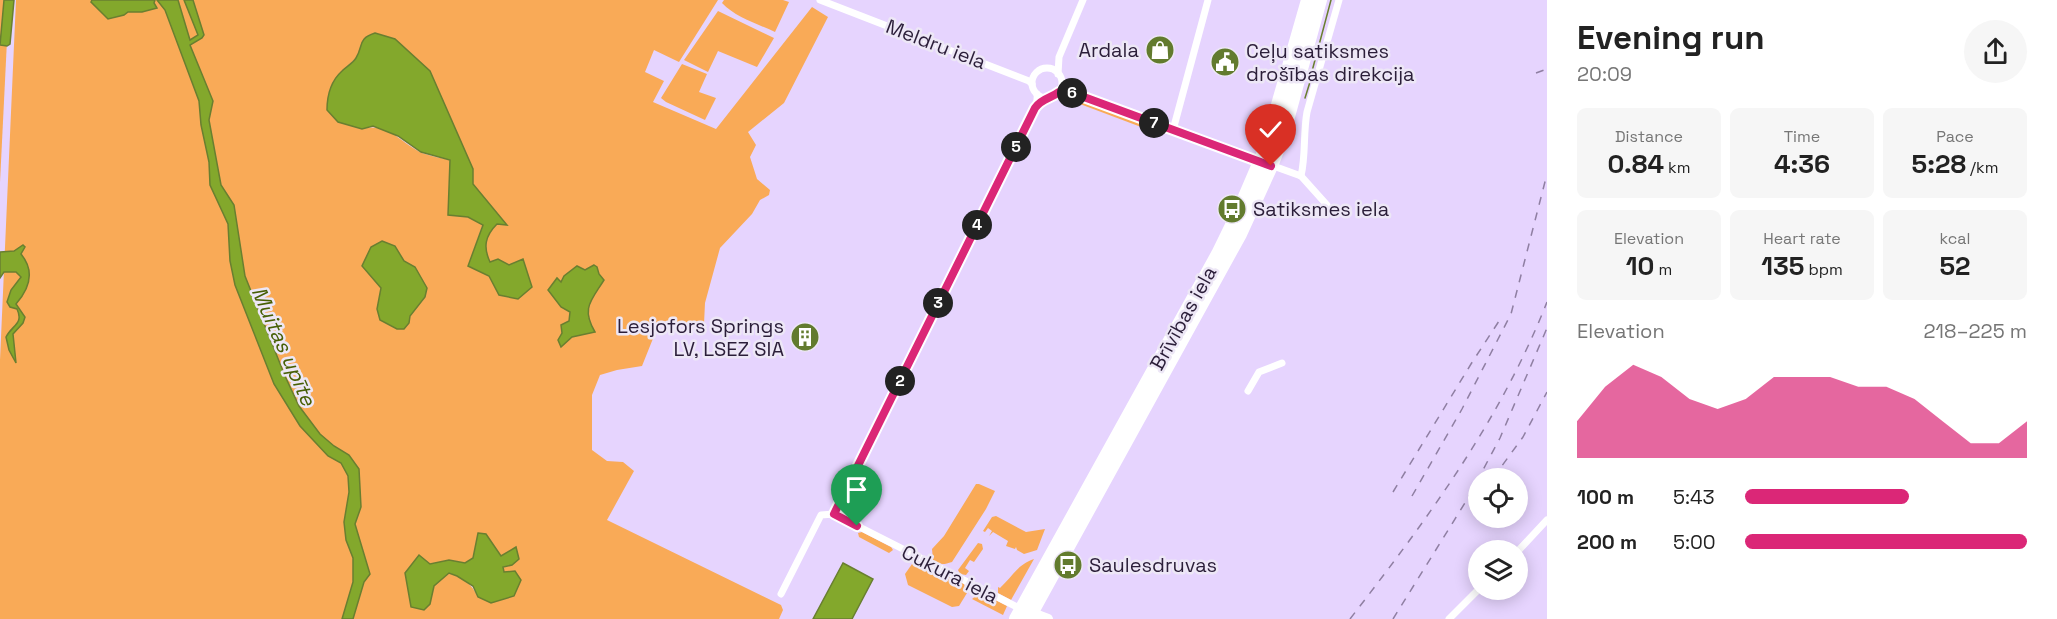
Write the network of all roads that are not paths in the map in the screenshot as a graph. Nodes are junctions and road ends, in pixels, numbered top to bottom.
1 (819, 0) edge
2 (1083, 0) edge
3 (1208, 0) edge
4 (1308, 0) edge
5 (1320, 0) edge
6 (1339, 0) edge
7 (1059, 57) junction
8 (1049, 69) junction
9 (1059, 74) junction
10 (1035, 75) junction
11 (1018, 76) junction
12 (1062, 83) junction
13 (1032, 84) junction
14 (1059, 92) junction
15 (1073, 93) junction
16 (1037, 94) junction
17 (1046, 98) junction
18 (1035, 108) junction
19 (1173, 130) junction
20 (1266, 164) junction
21 (1300, 176) junction
22 (1327, 205) dead end
23 (1282, 363) dead end
24 (1248, 391) dead end
25 (834, 514) junction
26 (1547, 520) edge
27 (1528, 540) edge
28 (781, 594) dead end
29 (1468, 600) edge
30 (1024, 615) edge
31 (1048, 619) edge
32 (1449, 619) edge

1 - 11 street, Meldru iela
2 - 7 street
3 - 19 street
4 - 20 highway, Brīvības iela
5 - 20 highway, Brīvības iela
6 - 21 street
7 - 8 street
7 - 9 street
8 - 9 street
8 - 10 street, Meldru iela
9 - 12 street
10 - 11 street, Meldru iela
10 - 13 street
11 - 13 street, Meldru iela
12 - 14 street
12 - 15 street
13 - 16 street
14 - 15 street
14 - 17 street
15 - 19 street
16 - 17 street
16 - 18 street
17 - 18 street
18 - 25 street
19 - 20 street
20 - 21 street
20 - 30 highway, Brīvības iela
21 - 22 street
23 - 24 street
25 - 28 street
25 - 30 street, Cukura iela
26 - 27 street
29 - 32 street
30 - 31 main road, Cukura iela

